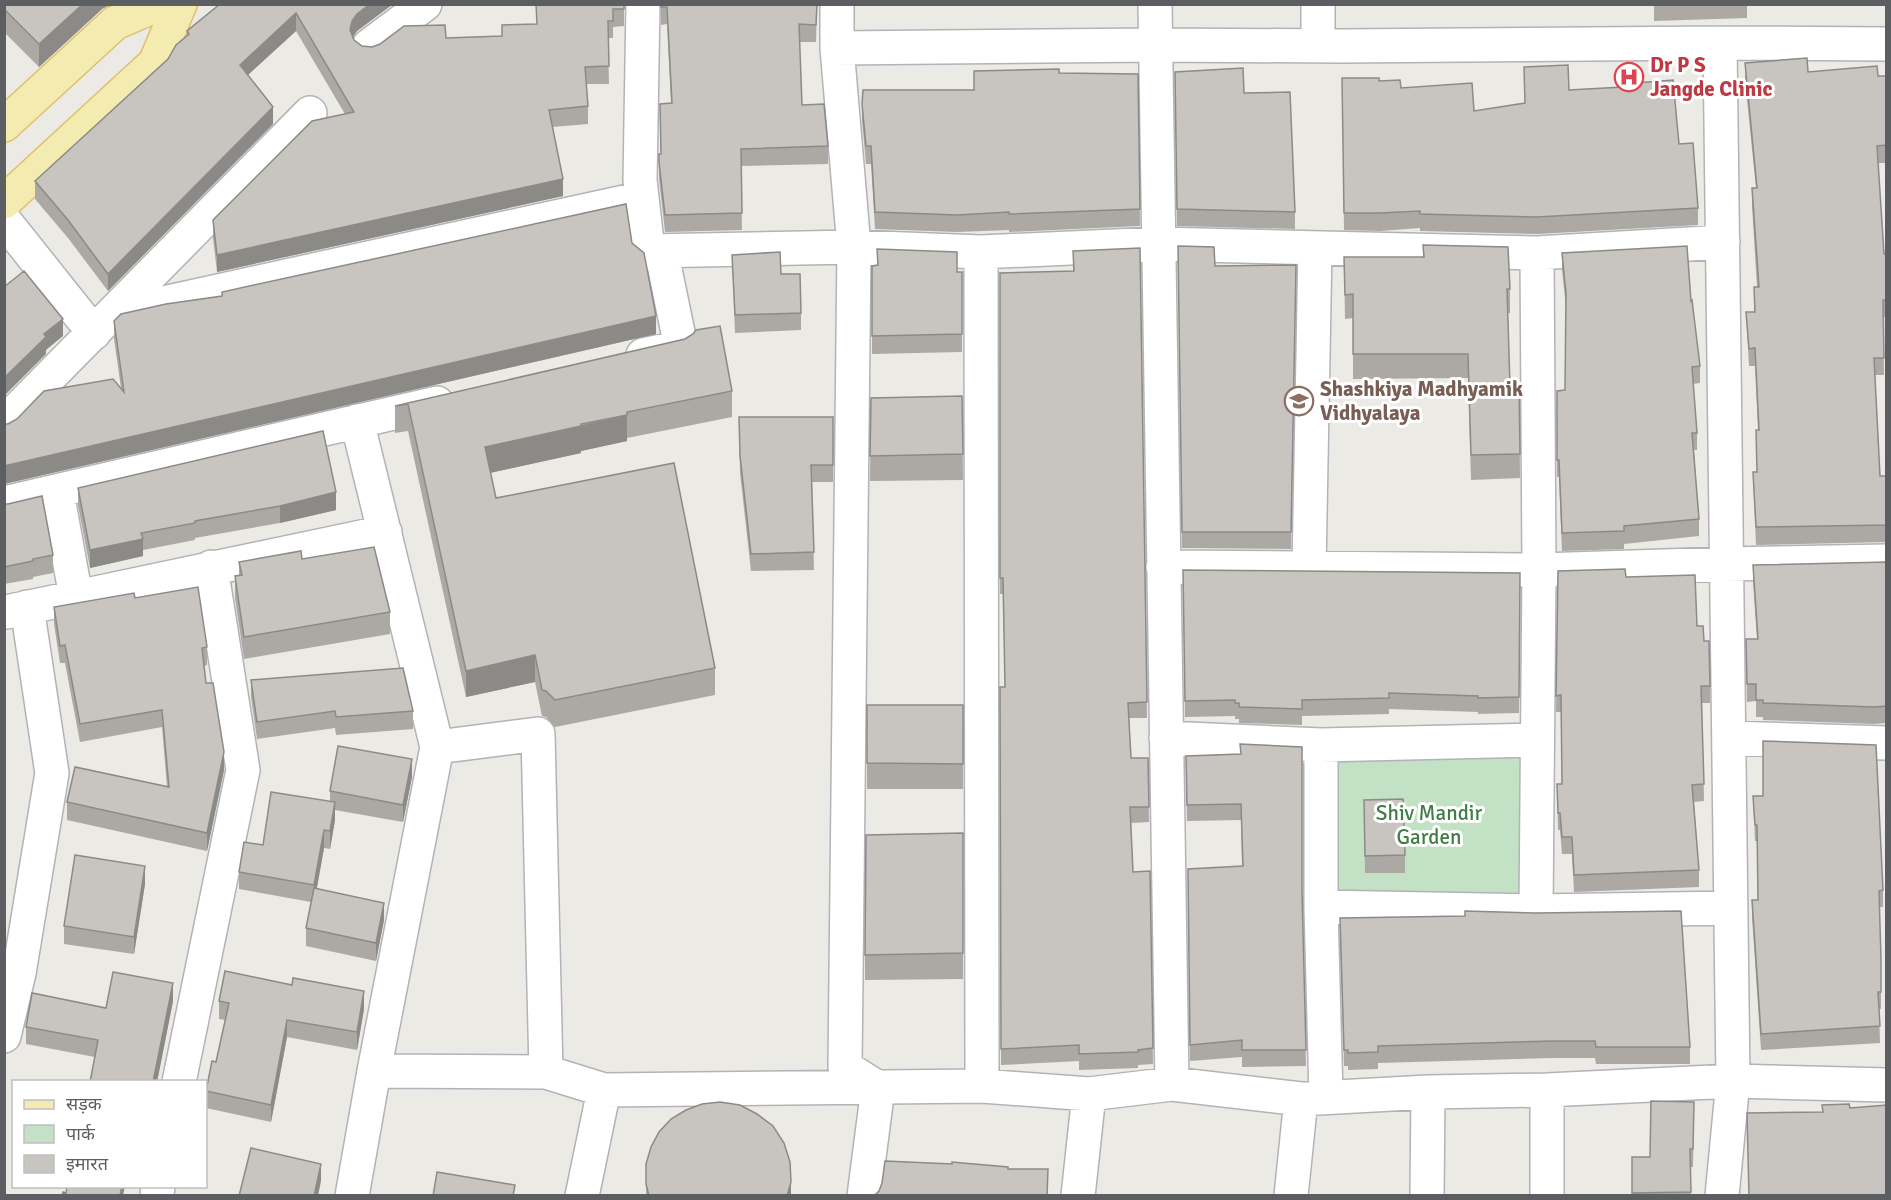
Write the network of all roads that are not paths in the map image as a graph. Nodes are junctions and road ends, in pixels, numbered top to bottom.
1 (159, 4) edge
2 (180, 4) edge
3 (424, 4) edge
4 (643, 4) edge
5 (837, 4) edge
6 (1155, 4) edge
7 (1318, 4) edge
8 (1720, 43) junction
9 (1887, 44) edge
10 (1154, 45) junction
11 (369, 46) edge
12 (1318, 46) junction
13 (837, 48) junction
14 (310, 113) dead end
15 (4, 125) edge
16 (642, 198) junction
17 (4, 202) edge
18 (4, 220) edge
19 (1723, 242) junction
20 (1158, 244) junction
21 (854, 247) junction
22 (1315, 248) junction
23 (648, 251) junction
24 (981, 252) junction
25 (1537, 253) junction
26 (104, 324) junction
27 (615, 361) edge
28 (471, 395) edge
29 (357, 421) junction
30 (4, 423) edge
31 (57, 492) junction
32 (4, 504) edge
33 (385, 532) junction
34 (1887, 561) edge
35 (1726, 564) junction
36 (211, 567) junction
37 (1163, 567) junction
38 (1309, 569) junction
39 (1539, 570) junction
40 (76, 597) junction
41 (16, 610) edge
42 (1166, 738) junction
43 (1729, 738) junction
44 (1538, 740) junction
45 (1887, 743) edge
46 (1321, 745) junction
47 (437, 747) junction
48 (1321, 907) junction
49 (1731, 908) junction
50 (1536, 911) junction
51 (12, 971) edge
52 (4, 1036) edge
53 (374, 1071) junction
54 (546, 1072) junction
55 (179, 1080) edge
56 (1733, 1081) junction
57 (1172, 1084) junction
58 (1887, 1085) edge
59 (982, 1086) junction
60 (878, 1088) junction
61 (604, 1090) junction
62 (1547, 1090) junction
63 (1428, 1092) junction
64 (1089, 1094) junction
65 (1314, 1098) junction
66 (352, 1196) edge
67 (582, 1196) edge
68 (864, 1196) edge
69 (1078, 1196) edge
70 (1291, 1196) edge
71 (1427, 1196) edge
72 (1547, 1196) edge
73 (1722, 1196) edge

1 - 15 main road
2 - 17 main road
3 - 11 street
4 - 16 street
5 - 13 street
6 - 10 street
7 - 12 street
8 - 9 street
8 - 12 street
8 - 19 street
10 - 12 street
10 - 13 street
10 - 20 street
13 - 21 street
14 - 26 street
16 - 23 street
16 - 26 street
18 - 26 street
19 - 25 street
19 - 35 street
20 - 22 street
20 - 24 street
20 - 37 street
21 - 23 street
21 - 24 street
21 - 60 street
22 - 25 street
22 - 38 street
23 - 27 street
24 - 59 street
25 - 39 street
26 - 30 street
28 - 29 street
29 - 31 street
29 - 33 street
31 - 32 street
31 - 40 street
33 - 36 street
33 - 47 street
34 - 35 street
35 - 39 street
35 - 43 street
36 - 40 street
36 - 55 street
37 - 38 street
37 - 42 street
38 - 39 street
39 - 44 street
40 - 41 street
41 - 51 street
42 - 46 street
42 - 57 street
43 - 45 street
43 - 49 street
44 - 46 street
44 - 50 street
46 - 48 street
47 - 53 street
47 - 54 street
48 - 50 street
48 - 65 street
49 - 50 street
49 - 56 street
51 - 52 street
53 - 54 street
53 - 66 street
54 - 61 street
56 - 58 street
56 - 62 street
56 - 73 street
57 - 64 street
57 - 65 street
59 - 60 street
59 - 64 street
60 - 61 street
60 - 68 street
61 - 67 street
62 - 63 street
62 - 72 street
63 - 65 street
63 - 71 street
64 - 69 street
65 - 70 street

